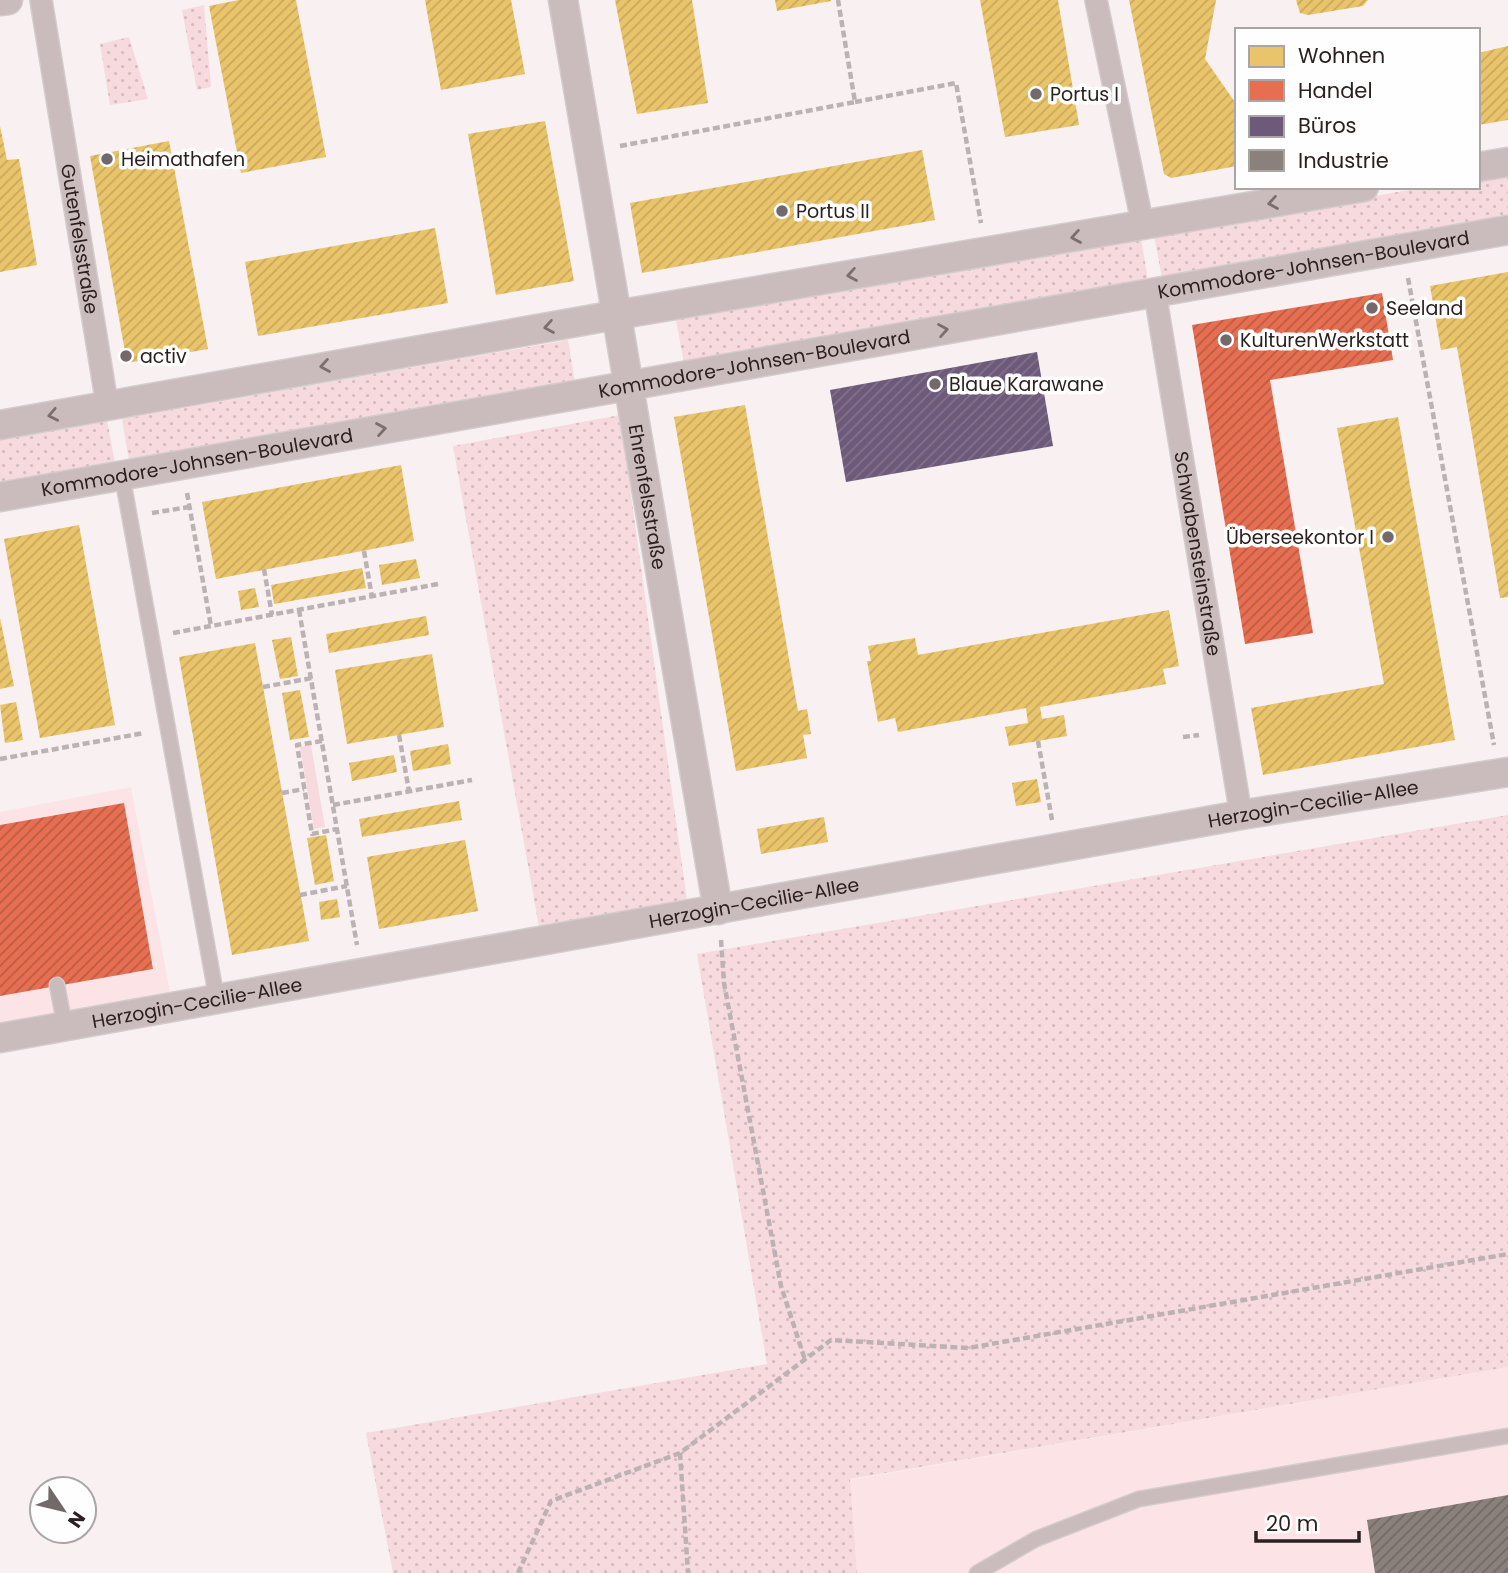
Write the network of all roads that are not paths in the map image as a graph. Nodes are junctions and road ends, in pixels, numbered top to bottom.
1 (8, 0) edge
2 (41, 0) edge
3 (563, 0) edge
4 (1096, 0) edge
5 (0, 1) edge
6 (1508, 162) edge
7 (1480, 167) edge
8 (1353, 189) edge
9 (1143, 226) junction
10 (1508, 230) edge
11 (1155, 293) junction
12 (617, 315) junction
13 (630, 386) junction
14 (107, 404) junction
15 (0, 425) edge
16 (122, 475) junction
17 (0, 497) edge
18 (1504, 772) edge
19 (1241, 815) junction
20 (718, 910) junction
21 (57, 985) dead end
22 (217, 1000) junction
23 (65, 1027) junction
24 (0, 1038) edge
25 (1508, 1436) edge
26 (977, 1573) edge

1 - 5 street
2 - 14 street, Gutenfelsstraße
3 - 12 street, Ehrenfelsstraße
4 - 9 street
6 - 7 street
8 -> 9 street
9 -> 12 street
10 - 11 street, Kommodore-Johnsen-Boulevard
13 -> 11 street, Kommodore-Johnsen-Boulevard
11 - 19 street, Schwabensteinstraße
12 - 13 street, Ehrenfelsstraße
12 -> 14 street
16 -> 13 street, Kommodore-Johnsen-Boulevard
13 - 20 street, Ehrenfelsstraße
14 -> 15 street
16 - 17 street, Kommodore-Johnsen-Boulevard
16 - 22 lane
18 - 19 street, Herzogin-Cecilie-Allee
19 - 20 street, Herzogin-Cecilie-Allee
20 - 22 street, Herzogin-Cecilie-Allee
21 - 23 lane
22 - 23 street, Herzogin-Cecilie-Allee
23 - 24 street, Herzogin-Cecilie-Allee
25 - 26 lane

